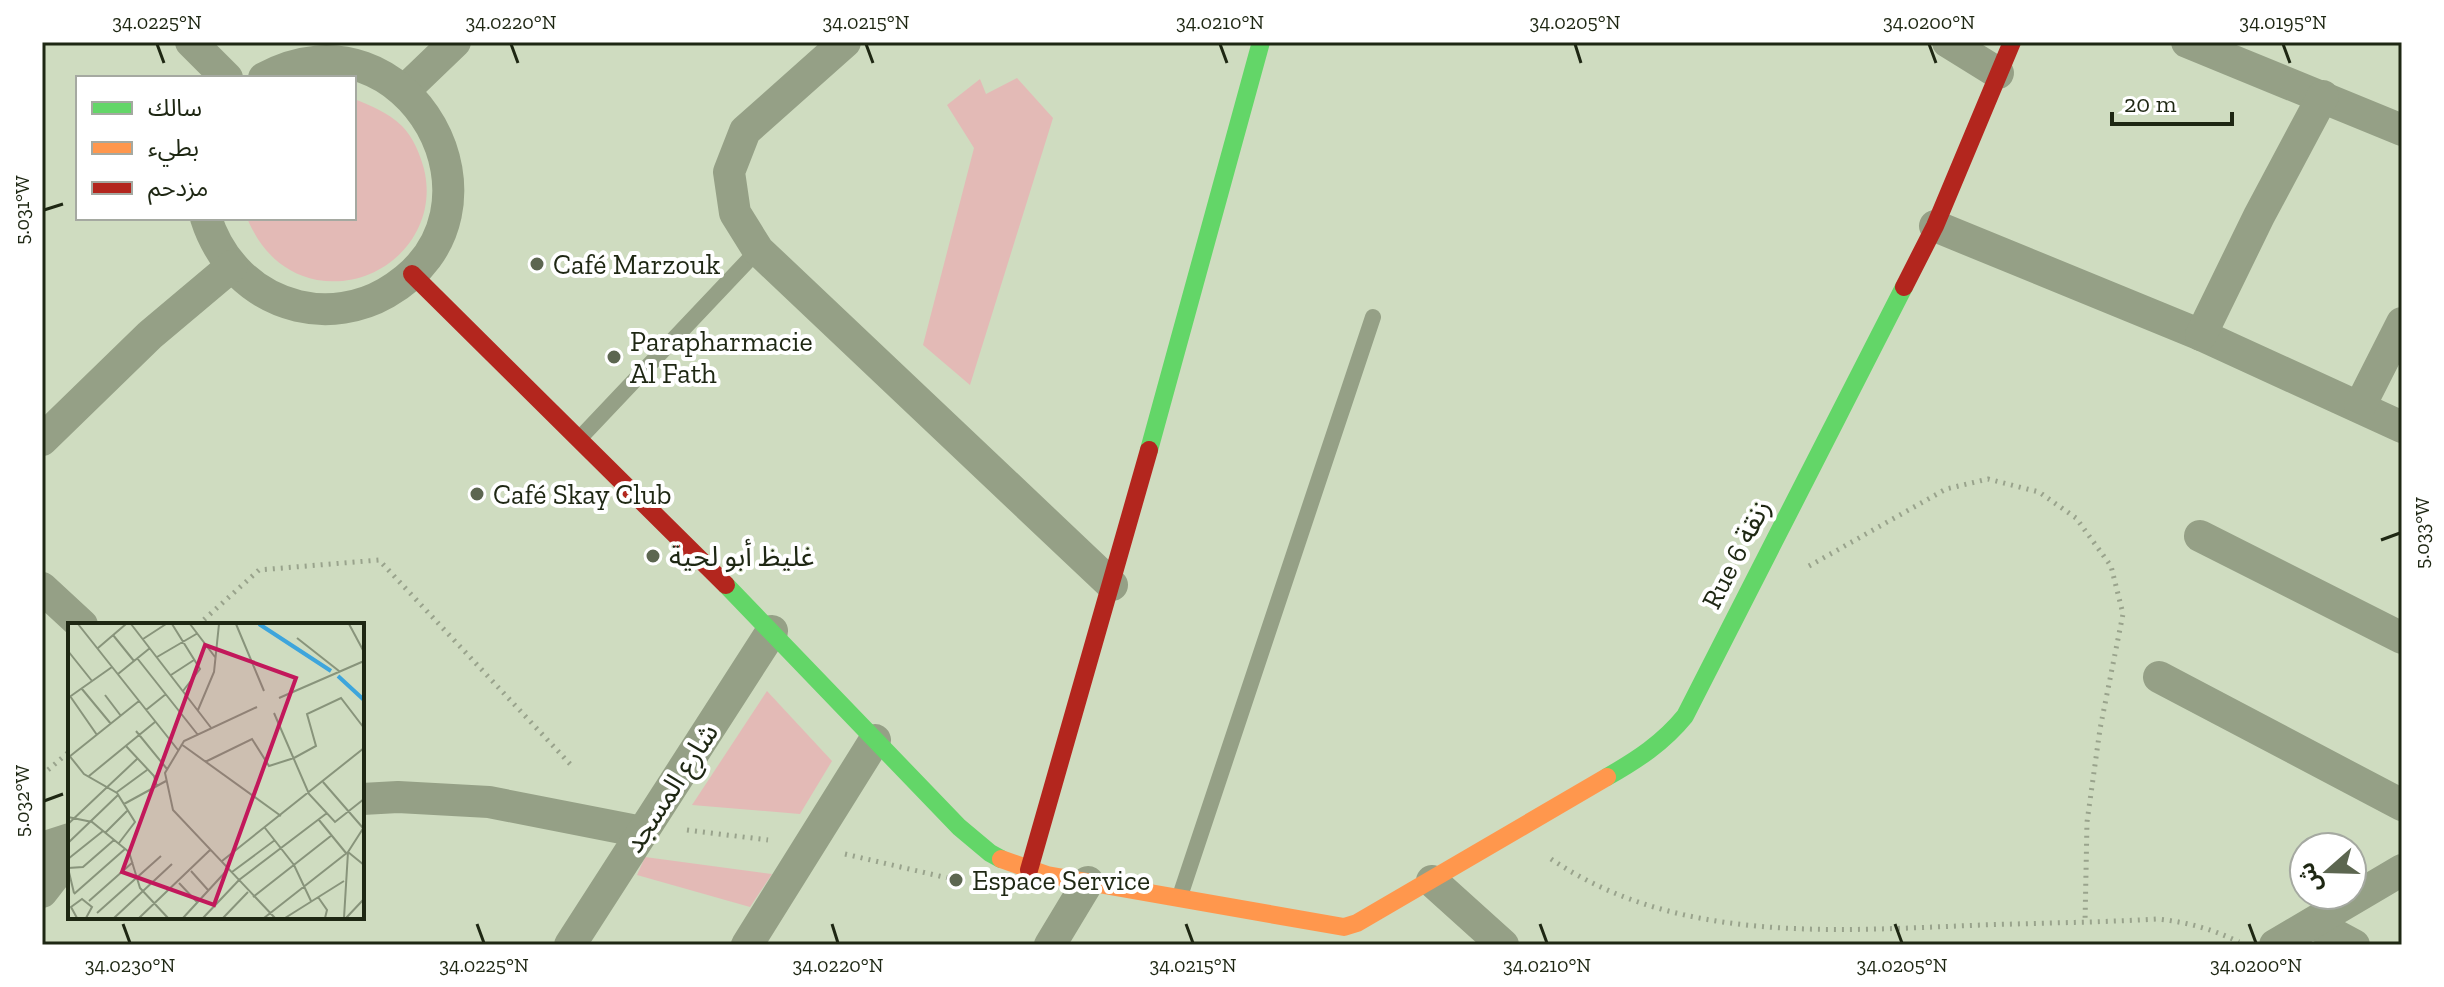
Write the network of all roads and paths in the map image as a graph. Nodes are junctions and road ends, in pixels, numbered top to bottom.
1 (191, 42) edge
2 (455, 42) edge
3 (845, 42) edge
4 (1261, 42) edge
5 (1948, 42) edge
6 (2012, 42) edge
7 (2187, 42) edge
8 (1998, 73) junction
9 (225, 76) edge
10 (269, 76) edge
11 (404, 91) junction
12 (2323, 96) junction
13 (2402, 130) edge
14 (207, 220) edge
15 (1935, 226) junction
16 (758, 250) junction
17 (232, 266) junction
18 (412, 274) junction
19 (1373, 317) dead end
20 (2402, 323) edge
21 (2201, 335) junction
22 (2360, 406) junction
23 (2402, 427) edge
24 (579, 439) junction
25 (42, 440) edge
26 (2200, 536) dead end
27 (1806, 568) dead end
28 (1112, 585) junction
29 (42, 588) edge
30 (80, 623) edge
31 (200, 623) edge
32 (772, 631) junction
33 (2402, 638) edge
34 (2159, 677) dead end
35 (875, 740) junction
36 (68, 753) edge
37 (571, 765) dead end
38 (42, 775) edge
39 (364, 799) edge
40 (2402, 805) edge
41 (642, 832) junction
42 (1515, 832) junction
43 (68, 840) edge
44 (42, 848) edge
45 (68, 859) edge
46 (1029, 870) junction
47 (2402, 870) edge
48 (1432, 881) junction
49 (1088, 882) junction
50 (42, 892) edge
51 (1180, 898) junction
52 (2085, 923) junction
53 (2313, 923) junction
54 (1313, 931) edge
55 (570, 945) edge
56 (747, 945) edge
57 (1050, 945) edge
58 (1503, 945) edge
59 (2244, 945) edge
60 (2275, 945) edge
61 (2354, 945) edge

1 - 9 street
2 - 11 street
3 - 16 street
4 - 28 street
5 - 8 street
6 - 8 street, Rue 6 زنقة
7 - 12 street
8 - 15 street, Rue 6 زنقة
10 - 11 street
11 - 18 street
12 - 13 street
12 - 21 street
14 - 17 street
15 - 21 street
15 - 42 street, Rue 6 زنقة
16 - 24 lane
16 - 28 street
17 - 18 street
17 - 25 street
18 - 24 street
19 - 51 lane
20 - 22 street
21 - 22 street
22 - 23 street
24 - 32 street
26 - 33 street
27 - 52 path
28 - 46 street
29 - 30 street
31 - 37 path
32 - 35 street
32 - 41 street, شارع المسجد
34 - 40 street
35 - 46 street
35 - 56 street
36 - 38 path
39 - 41 street
41 - 55 street, شارع المسجد
42 - 48 street, Rue 6 زنقة
42 - 52 path
43 - 44 street
45 - 50 street
46 - 49 street
47 - 53 street
48 - 54 street, Rue 6 زنقة
48 - 58 street
49 - 51 street
49 - 57 street
51 - 54 street
52 - 59 path
53 - 60 street
53 - 61 street

